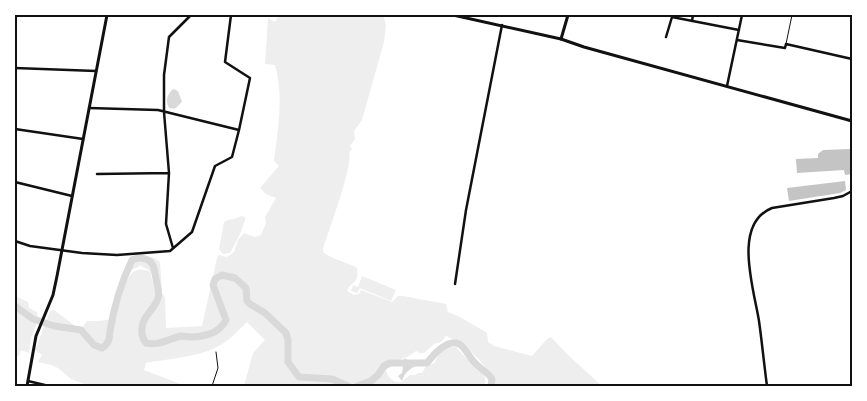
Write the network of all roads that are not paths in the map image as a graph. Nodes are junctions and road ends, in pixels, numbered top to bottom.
1 (107, 15) edge
2 (192, 15) edge
3 (232, 15) edge
4 (453, 15) edge
5 (568, 15) edge
6 (693, 15) edge
7 (742, 15) edge
8 (792, 15) edge
9 (692, 21) junction
10 (502, 25) junction
11 (739, 30) junction
12 (666, 37) dead end
13 (561, 39) junction
14 (736, 40) junction
15 (786, 44) junction
16 (852, 59) edge
17 (15, 68) edge
18 (97, 71) junction
19 (727, 86) junction
20 (89, 108) junction
21 (164, 112) junction
22 (852, 121) edge
23 (15, 129) edge
24 (239, 130) junction
25 (83, 139) junction
26 (168, 173) junction
27 (97, 174) dead end
28 (15, 182) edge
29 (852, 191) edge
30 (72, 196) junction
31 (15, 241) edge
32 (173, 248) junction
33 (62, 250) junction
34 (455, 284) dead end
35 (216, 352) dead end
36 (28, 384) edge
37 (49, 386) edge
38 (212, 386) edge
39 (767, 386) edge

1 - 18 street
2 - 21 street
3 - 24 street
4 - 10 street
5 - 13 street
6 - 9 street
7 - 11 street
8 - 15 lane
9 - 11 street
9 - 12 street
10 - 13 street
10 - 34 street
11 - 14 street
13 - 19 street
14 - 15 street
14 - 19 street
15 - 16 street
17 - 18 street
18 - 20 street
19 - 22 street
20 - 21 street
20 - 25 street
21 - 24 street
21 - 26 street
23 - 25 street
24 - 32 street
25 - 30 street
26 - 27 street
26 - 32 street
28 - 30 street
29 - 39 street
30 - 33 street
31 - 33 street
32 - 33 street
33 - 36 street
35 - 38 lane
36 - 37 street

